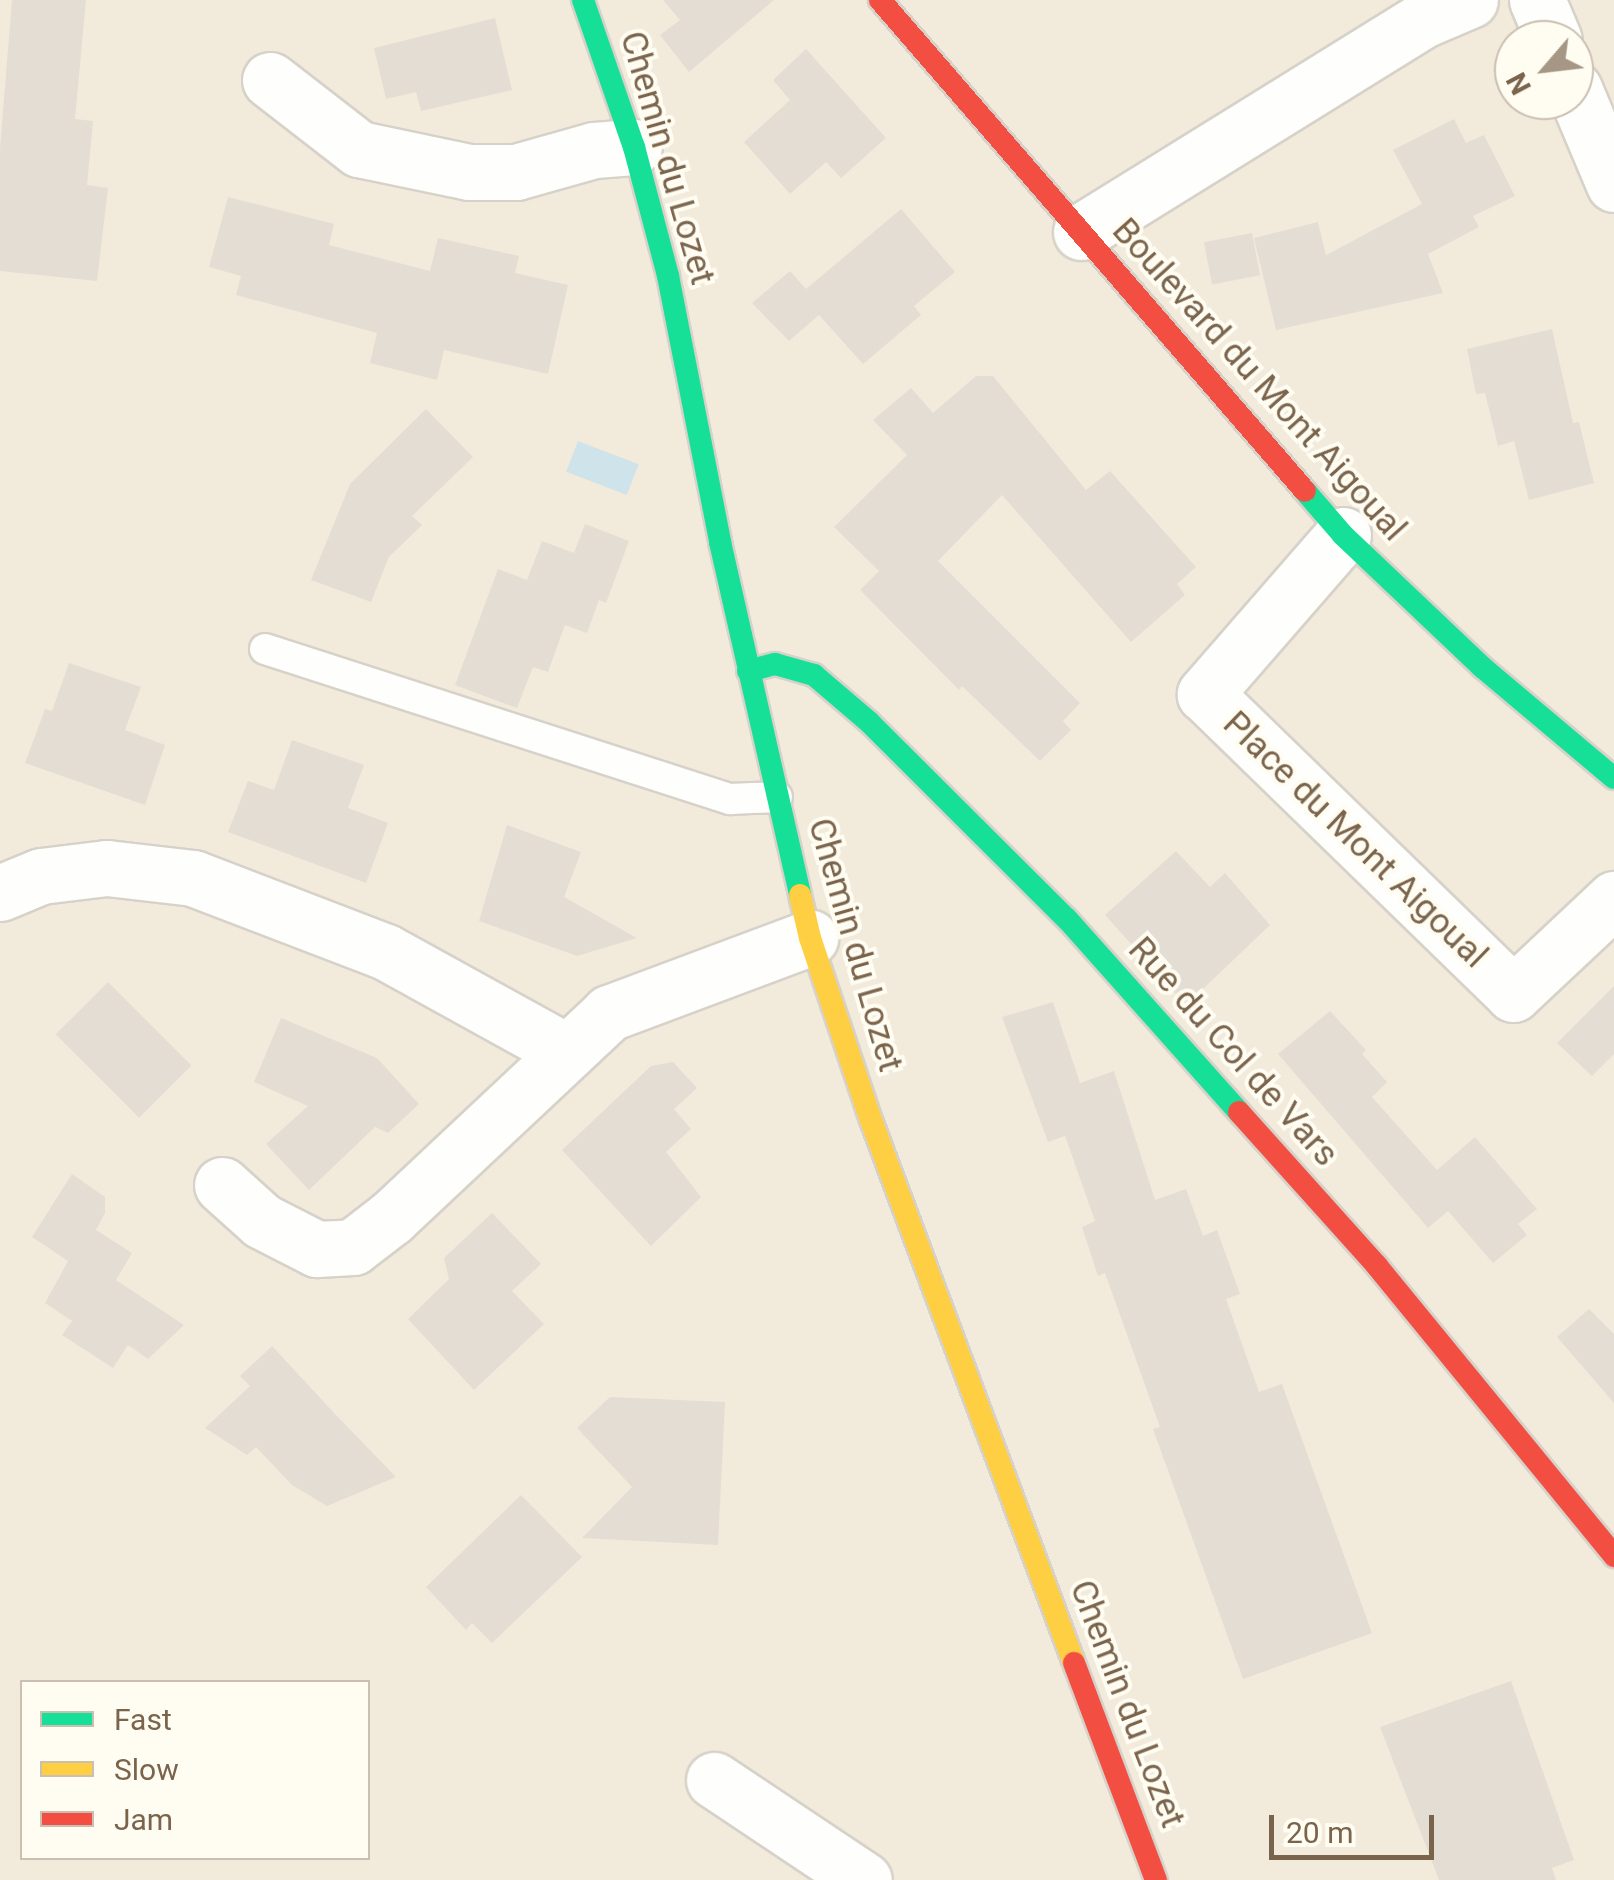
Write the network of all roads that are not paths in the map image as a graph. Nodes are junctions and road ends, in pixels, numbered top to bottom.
1 (583, 0) edge
2 (880, 0) edge
3 (1436, 7) edge
4 (270, 80) dead end
5 (1587, 120) edge
6 (634, 146) junction
7 (1614, 184) edge
8 (1081, 232) junction
9 (1344, 535) junction
10 (264, 649) dead end
11 (748, 670) junction
12 (1614, 778) edge
13 (778, 797) junction
14 (0, 894) edge
15 (1614, 898) edge
16 (810, 938) junction
17 (565, 1051) junction
18 (222, 1185) dead end
19 (1614, 1556) edge
20 (714, 1780) dead end
21 (864, 1880) edge
22 (1156, 1880) edge

1 - 6 street, Chemin du Lozet
2 - 8 street, Boulevard du Mont Aigoual
3 - 8 street
4 - 6 street
5 - 7 street
6 - 11 street, Chemin du Lozet
8 - 9 street, Boulevard du Mont Aigoual
9 - 12 street, Boulevard du Mont Aigoual
9 - 15 street, Place du Mont Aigoual
10 - 13 lane
11 - 13 street, Chemin du Lozet
11 - 19 street, Rue du Col de Vars
13 - 16 street, Chemin du Lozet
14 - 17 street
16 - 17 street
16 - 22 street, Chemin du Lozet
17 - 18 street
20 - 21 street

